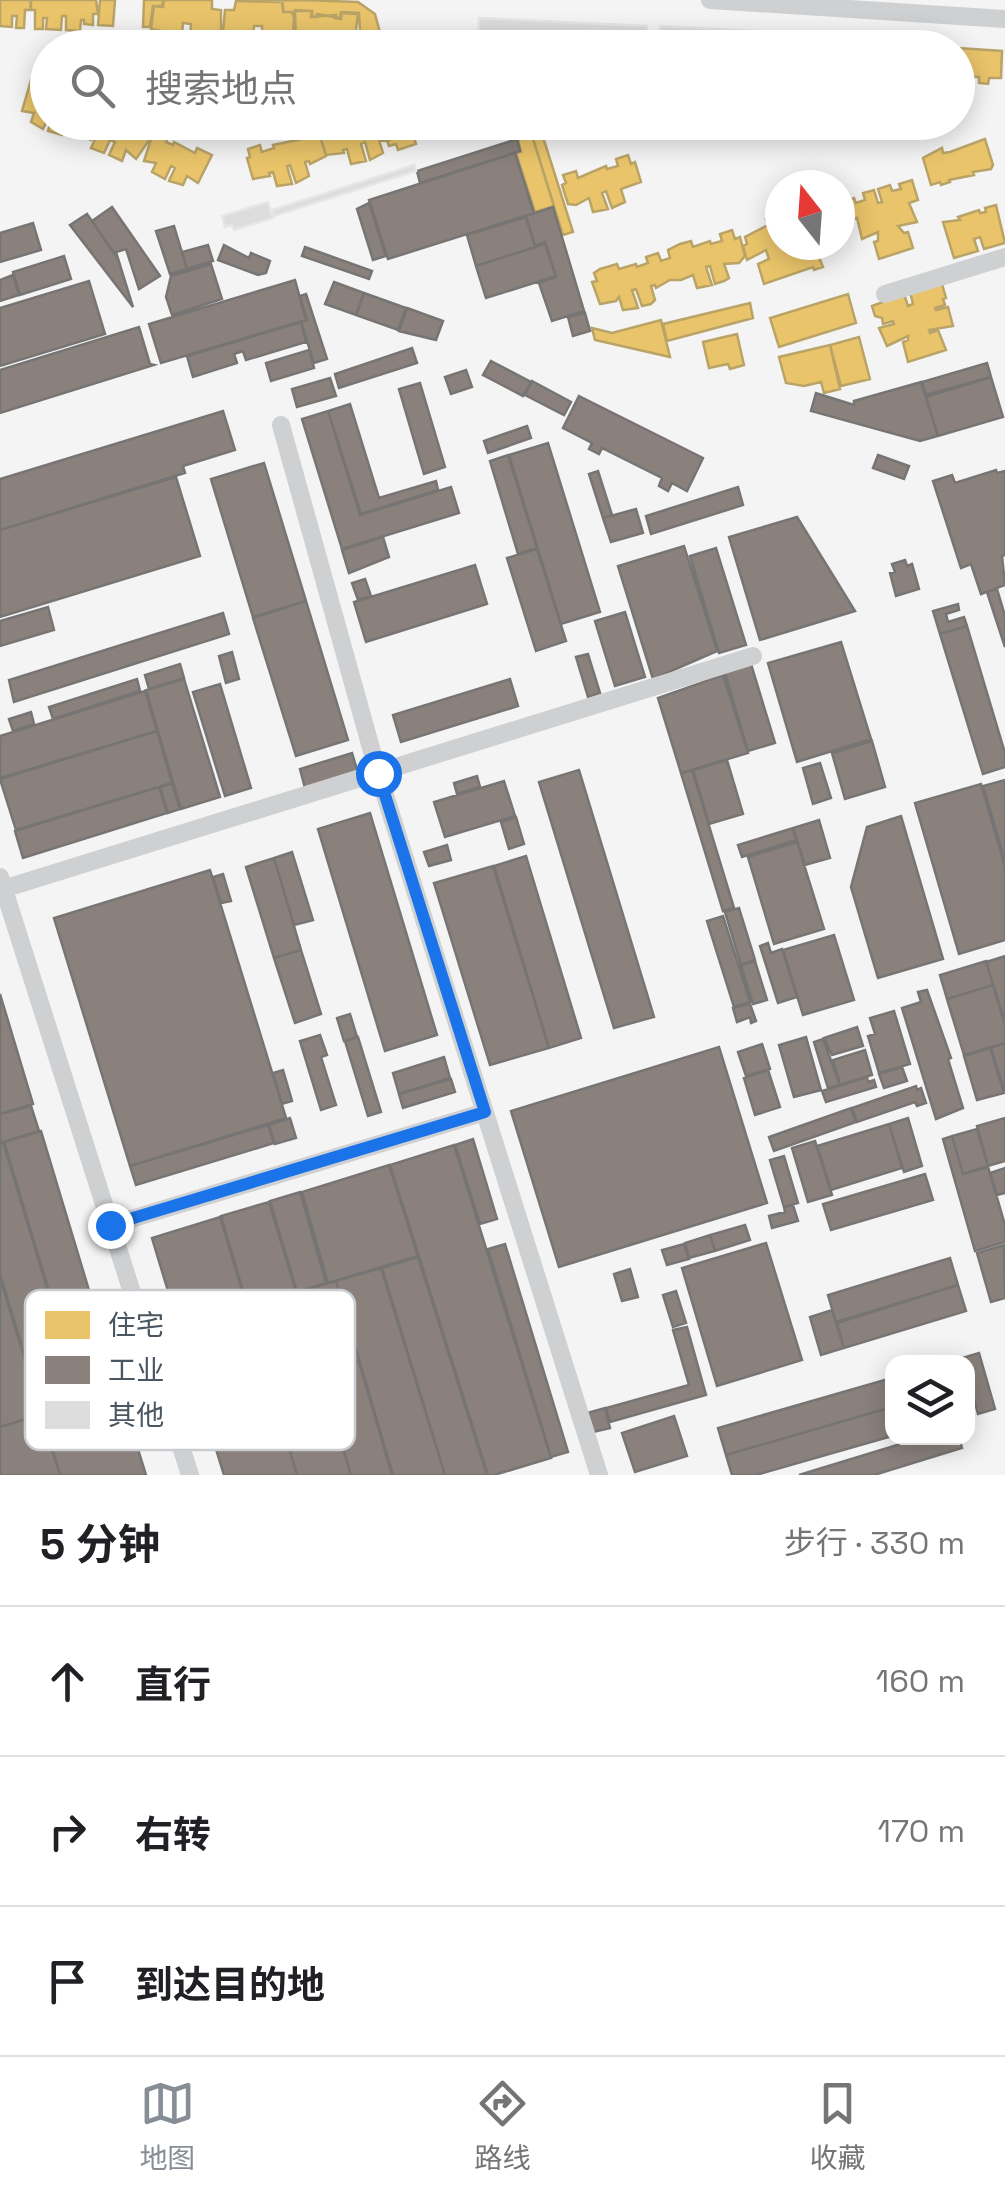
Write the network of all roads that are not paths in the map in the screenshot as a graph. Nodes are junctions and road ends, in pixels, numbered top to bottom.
1 (710, 0) edge
2 (1005, 18) edge
3 (1005, 257) edge
4 (885, 294) dead end
5 (280, 425) dead end
6 (753, 656) dead end
7 (378, 773) junction
8 (1, 885) edge
9 (485, 1112) junction
10 (110, 1225) junction
11 (131, 1290) edge
12 (182, 1450) edge
13 (190, 1475) edge
14 (600, 1475) edge

1 - 2 street
3 - 4 street
5 - 7 street
6 - 7 street
7 - 8 street
7 - 9 street
8 - 10 street
9 - 10 street
9 - 14 street
10 - 11 street
12 - 13 street

